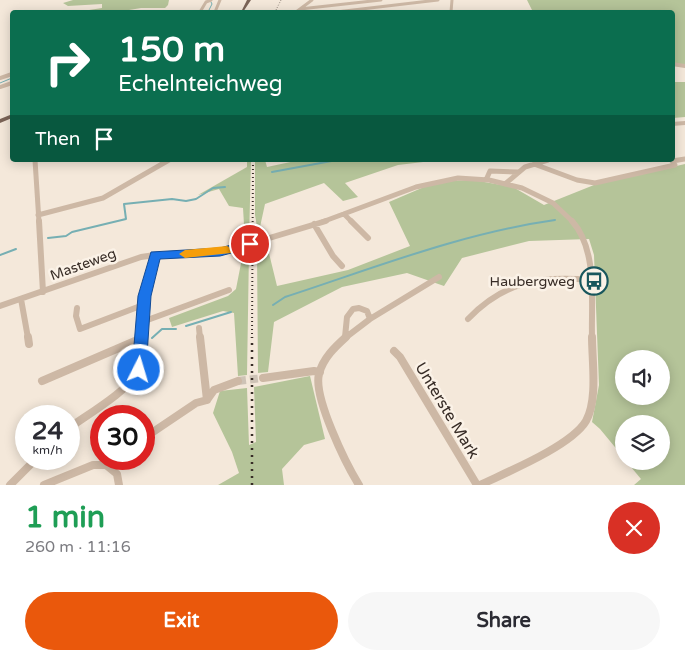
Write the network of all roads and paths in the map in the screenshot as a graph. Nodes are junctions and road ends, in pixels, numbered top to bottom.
1 (211, 0) edge
2 (312, 0) edge
3 (381, 0) edge
4 (386, 0) edge
5 (438, 0) edge
6 (394, 5) junction
7 (300, 9) joint
8 (201, 10) edge
9 (353, 10) edge
10 (35, 162) edge
11 (166, 162) edge
12 (541, 162) edge
13 (672, 162) edge
14 (534, 164) junction
15 (518, 172) junction
16 (486, 180) junction
17 (505, 184) junction
18 (344, 214) junction
19 (38, 215) junction
20 (314, 224) junction
21 (368, 238) dead end
22 (155, 255) junction
23 (342, 266) dead end
24 (439, 277) dead end
25 (590, 280) junction
26 (229, 290) dead end
27 (43, 292) junction
28 (20, 299) junction
29 (143, 305) junction
30 (0, 306) edge
31 (77, 308) dead end
32 (370, 319) junction
33 (468, 319) dead end
34 (142, 322) junction
35 (199, 328) dead end
36 (345, 337) junction
37 (142, 338) junction
38 (29, 344) dead end
39 (394, 351) dead end
40 (320, 372) junction
41 (263, 378) tunnel mouth
42 (42, 381) dead end
43 (238, 381) tunnel mouth
44 (207, 400) junction
45 (80, 420) edge
46 (155, 431) edge
47 (90, 465) edge
48 (25, 470) edge
49 (115, 470) edge
50 (10, 485) edge
51 (44, 485) edge
52 (119, 485) edge
53 (359, 485) edge
54 (478, 485) edge

1 - 8 street
2 - 7 street
3 - 7 street
4 - 6 street
5 - 6 street
6 - 9 street
10 - 19 street
11 - 19 street
12 - 14 street
13 - 14 street
14 - 15 street
15 - 16 street
15 - 17 street
16 - 17 street, Masteweg
16 - 18 street, Masteweg
17 - 25 street, Masteweg
18 - 20 street, Masteweg
18 - 21 street
19 - 27 street
20 - 22 street, Masteweg
20 - 23 street
22 - 27 street, Masteweg
22 - 29 street
24 - 32 street
25 - 33 street
25 - 54 street, Masteweg
26 - 34 street
27 - 28 street, Masteweg
28 - 30 street, Masteweg
28 - 38 street
29 - 31 street
29 - 34 street
32 - 36 street
32 - 36 street
34 - 37 street
35 - 44 street
36 - 40 street
37 - 42 street
37 - 45 street
39 - 54 street, Unterste Mark
40 - 41 street
40 - 53 street
43 - 44 street
44 - 46 street
47 - 51 street
48 - 50 street
49 - 52 street

